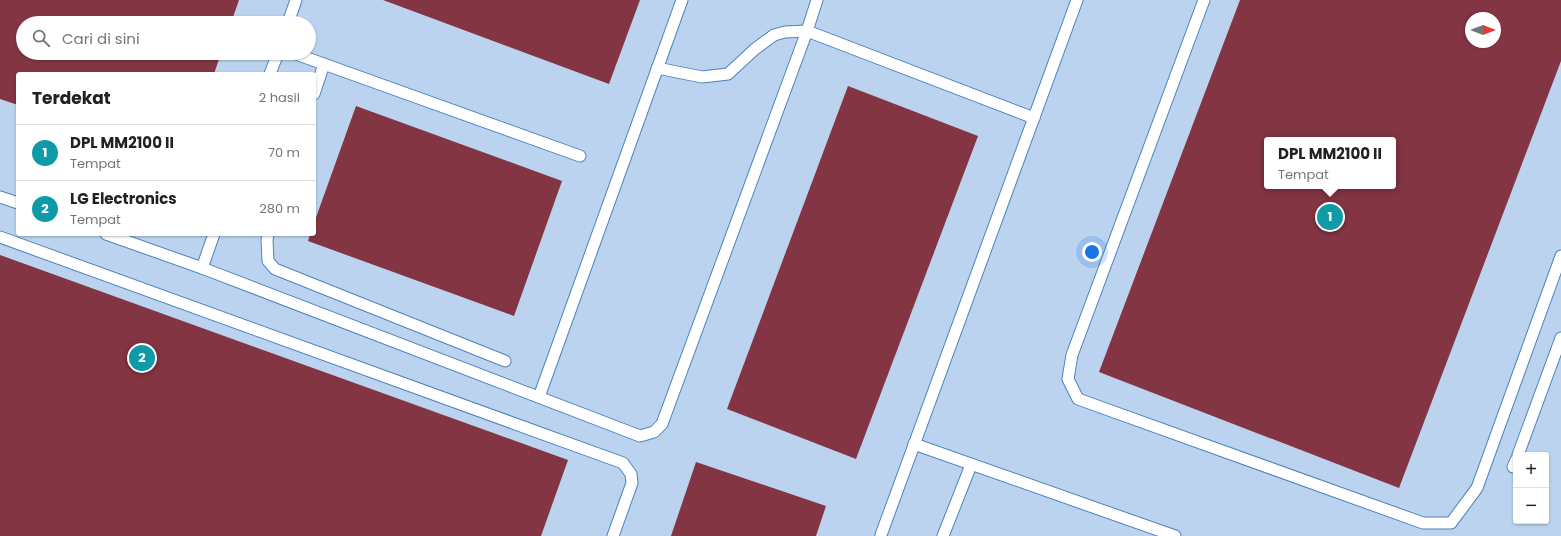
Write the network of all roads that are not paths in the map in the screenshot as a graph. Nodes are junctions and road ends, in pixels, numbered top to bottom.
1 (296, 0) edge
2 (682, 0) edge
3 (817, 0) edge
4 (1077, 0) edge
5 (1204, 0) edge
6 (290, 16) edge
7 (807, 31) junction
8 (275, 60) edge
9 (312, 60) edge
10 (324, 64) junction
11 (657, 68) junction
12 (271, 72) edge
13 (316, 88) edge
14 (1034, 118) junction
15 (580, 156) dead end
16 (0, 197) edge
17 (16, 202) edge
18 (112, 236) edge
19 (213, 236) edge
20 (268, 236) edge
21 (0, 237) edge
22 (1561, 256) edge
23 (202, 268) junction
24 (1561, 338) edge
25 (505, 361) dead end
26 (539, 397) junction
27 (914, 444) junction
28 (1519, 452) edge
29 (971, 465) junction
30 (881, 535) dead end
31 (613, 536) edge
32 (942, 536) edge
33 (1175, 536) edge

1 - 6 lane
2 - 11 lane
3 - 7 lane
4 - 14 lane
5 - 22 lane
7 - 11 lane
7 - 14 lane
7 - 26 lane
8 - 12 lane
9 - 10 lane
10 - 13 lane
10 - 15 lane
11 - 26 lane
14 - 27 lane
16 - 17 lane
18 - 23 lane
19 - 23 lane
20 - 25 lane
21 - 31 lane
23 - 26 lane
24 - 28 lane
27 - 29 lane
27 - 30 lane
29 - 32 lane
29 - 33 lane

